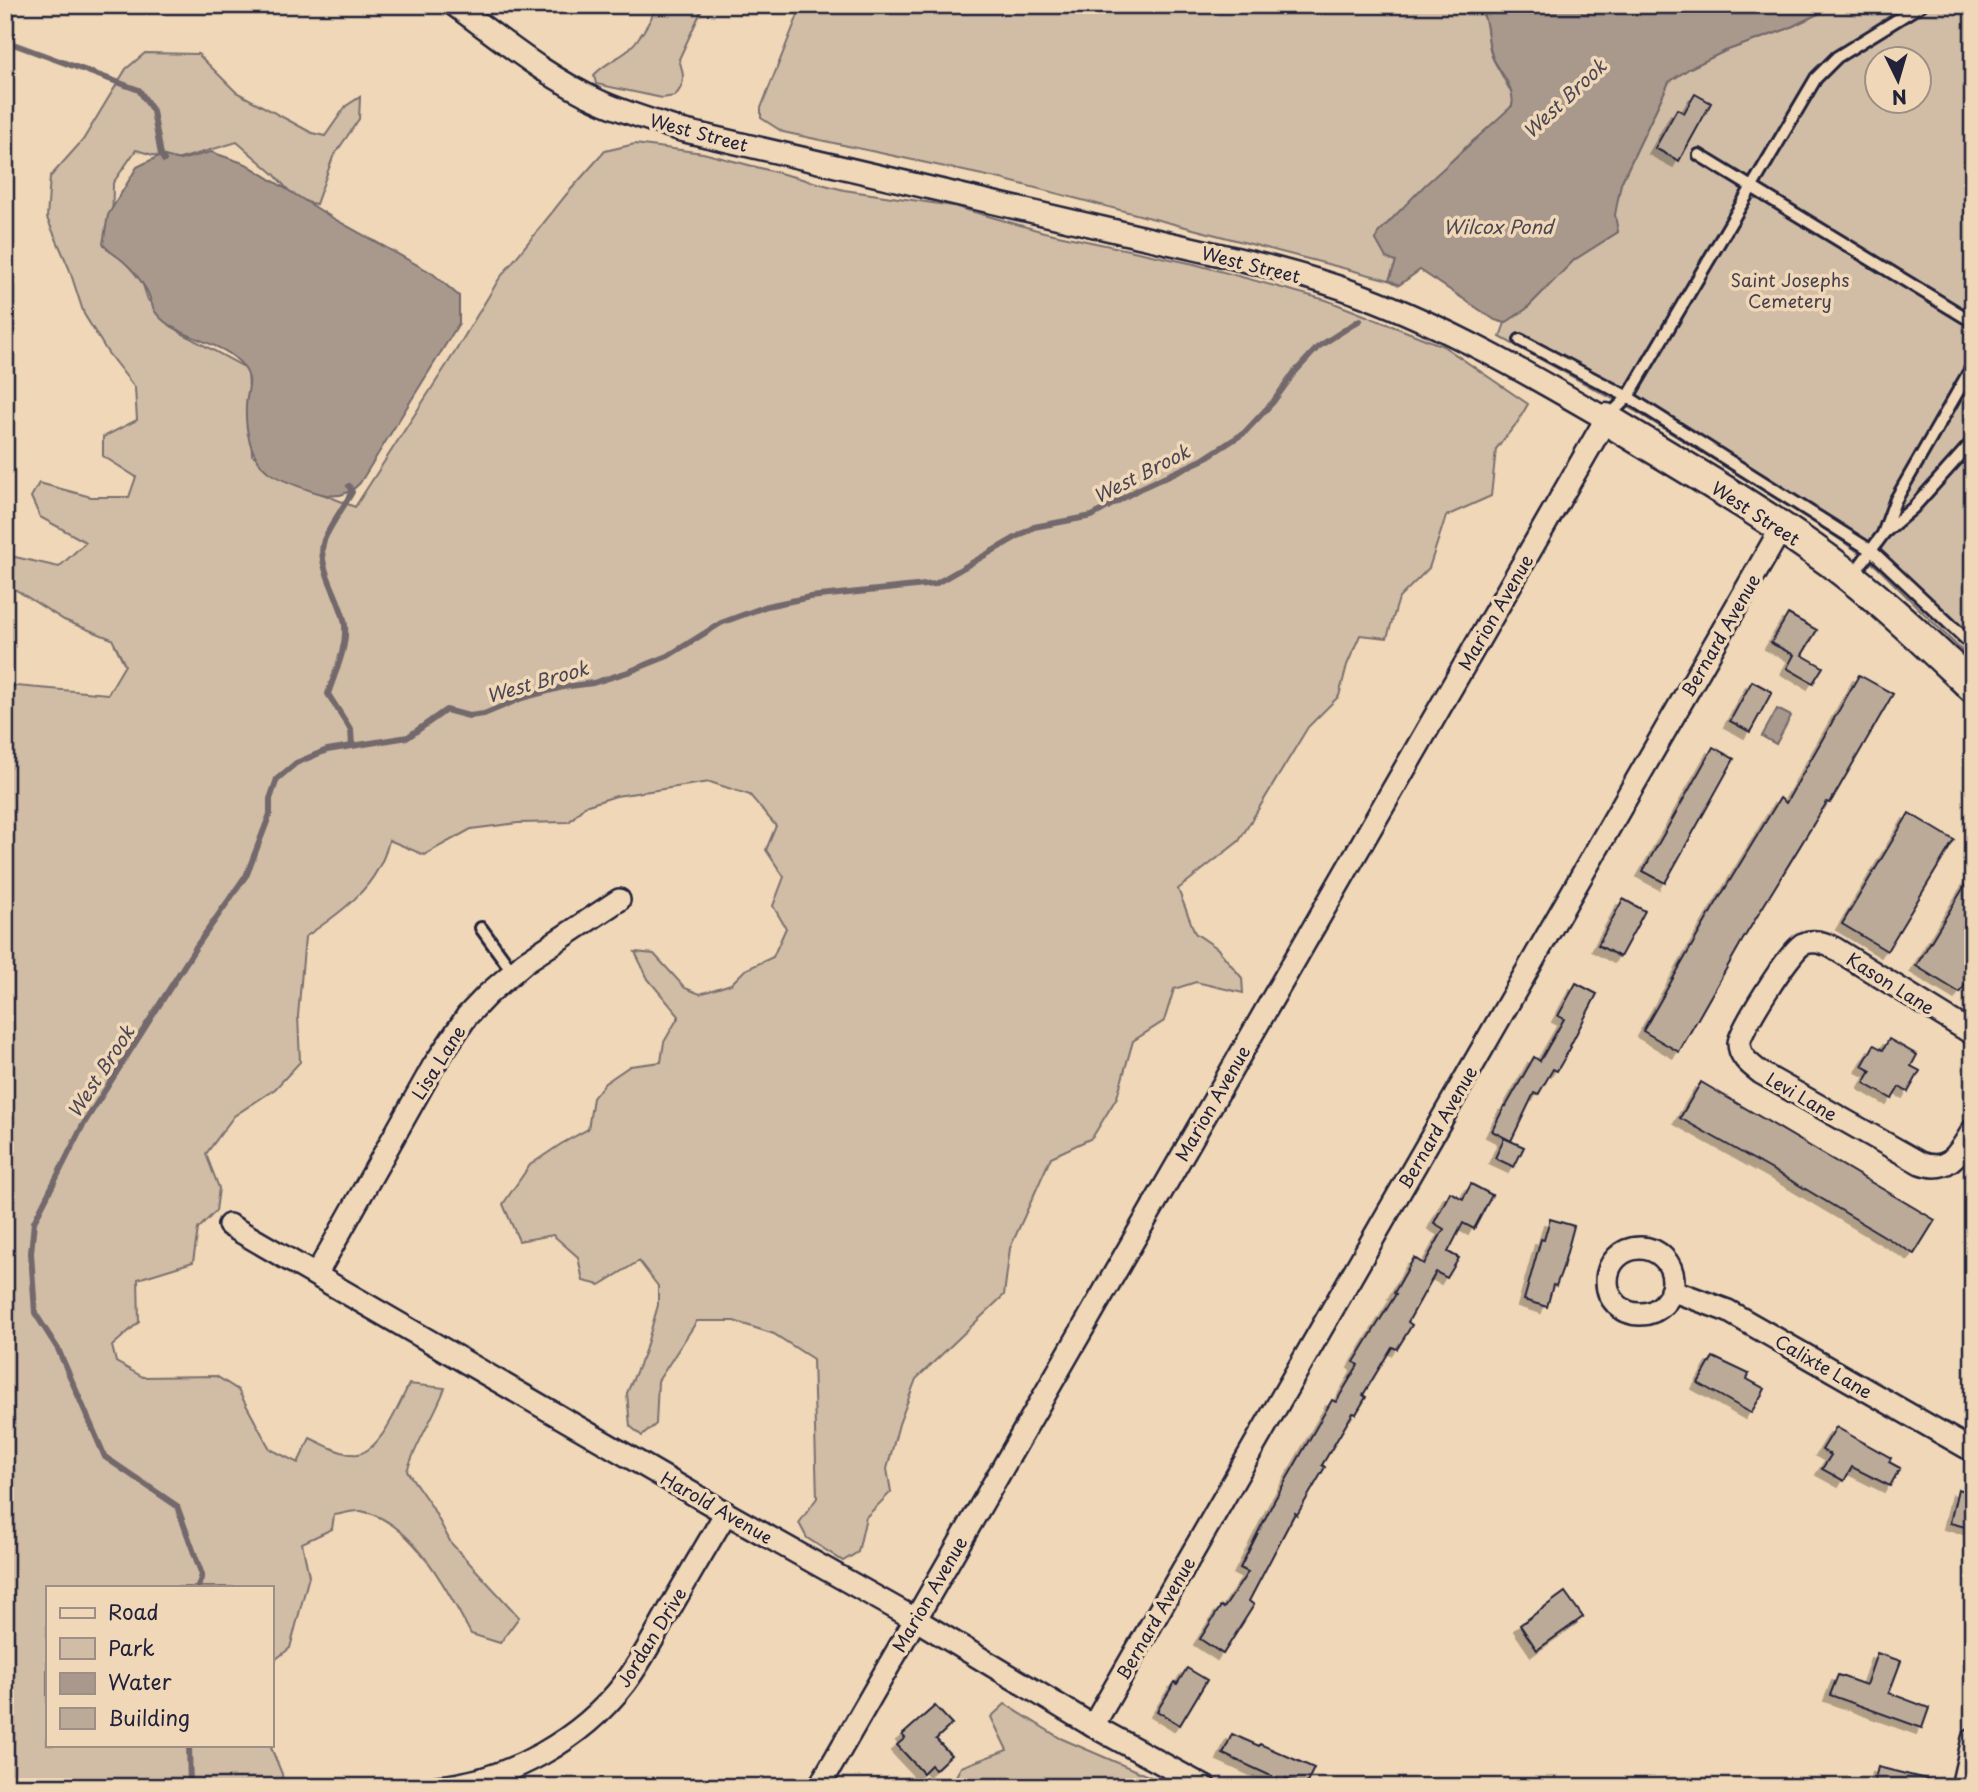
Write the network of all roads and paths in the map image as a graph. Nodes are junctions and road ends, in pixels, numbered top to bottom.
1 (454, 5) edge
2 (1921, 5) edge
3 (1699, 155) dead end
4 (1752, 187) junction
5 (1973, 322) edge
6 (1520, 340) dead end
7 (1973, 365) edge
8 (1628, 397) junction
9 (1606, 419) junction
10 (1973, 441) edge
11 (1782, 527) junction
12 (1883, 534) junction
13 (1872, 551) junction
14 (1851, 578) junction
15 (1973, 646) edge
16 (1973, 687) edge
17 (619, 900) dead end
18 (481, 928) dead end
19 (1806, 943) joint
20 (513, 972) junction
21 (1973, 1034) edge
22 (1973, 1130) edge
23 (229, 1225) dead end
24 (316, 1275) junction
25 (1671, 1290) dead end
26 (1973, 1451) edge
27 (726, 1513) junction
28 (915, 1619) junction
29 (1093, 1726) junction
30 (1973, 1739) edge
31 (438, 1787) edge
32 (819, 1787) edge
33 (1205, 1787) edge
34 (1962, 1787) edge

1 - 9 street, West Street
2 - 4 lane
3 - 4 lane
4 - 5 lane
4 - 8 lane
6 - 8 lane
7 - 12 lane
8 - 9 lane
8 - 13 lane
9 - 11 street, West Street
9 - 28 street, Marion Avenue
10 - 12 lane
11 - 14 street, West Street
11 - 29 street, Bernard Avenue
12 - 13 lane
13 - 14 lane
13 - 15 lane
14 - 16 street, West Street
17 - 20 street, Lisa Lane
18 - 20 lane
19 - 21 street, Kason Lane
19 - 22 street, Levi Lane
20 - 24 street, Lisa Lane
23 - 24 street, Harold Avenue
24 - 27 street, Harold Avenue
25 - 26 street, Calixte Lane
27 - 28 street, Harold Avenue
27 - 31 street, Jordan Drive
28 - 29 street, Harold Avenue
28 - 32 street, Marion Avenue
29 - 33 street, Harold Avenue
30 - 34 street

